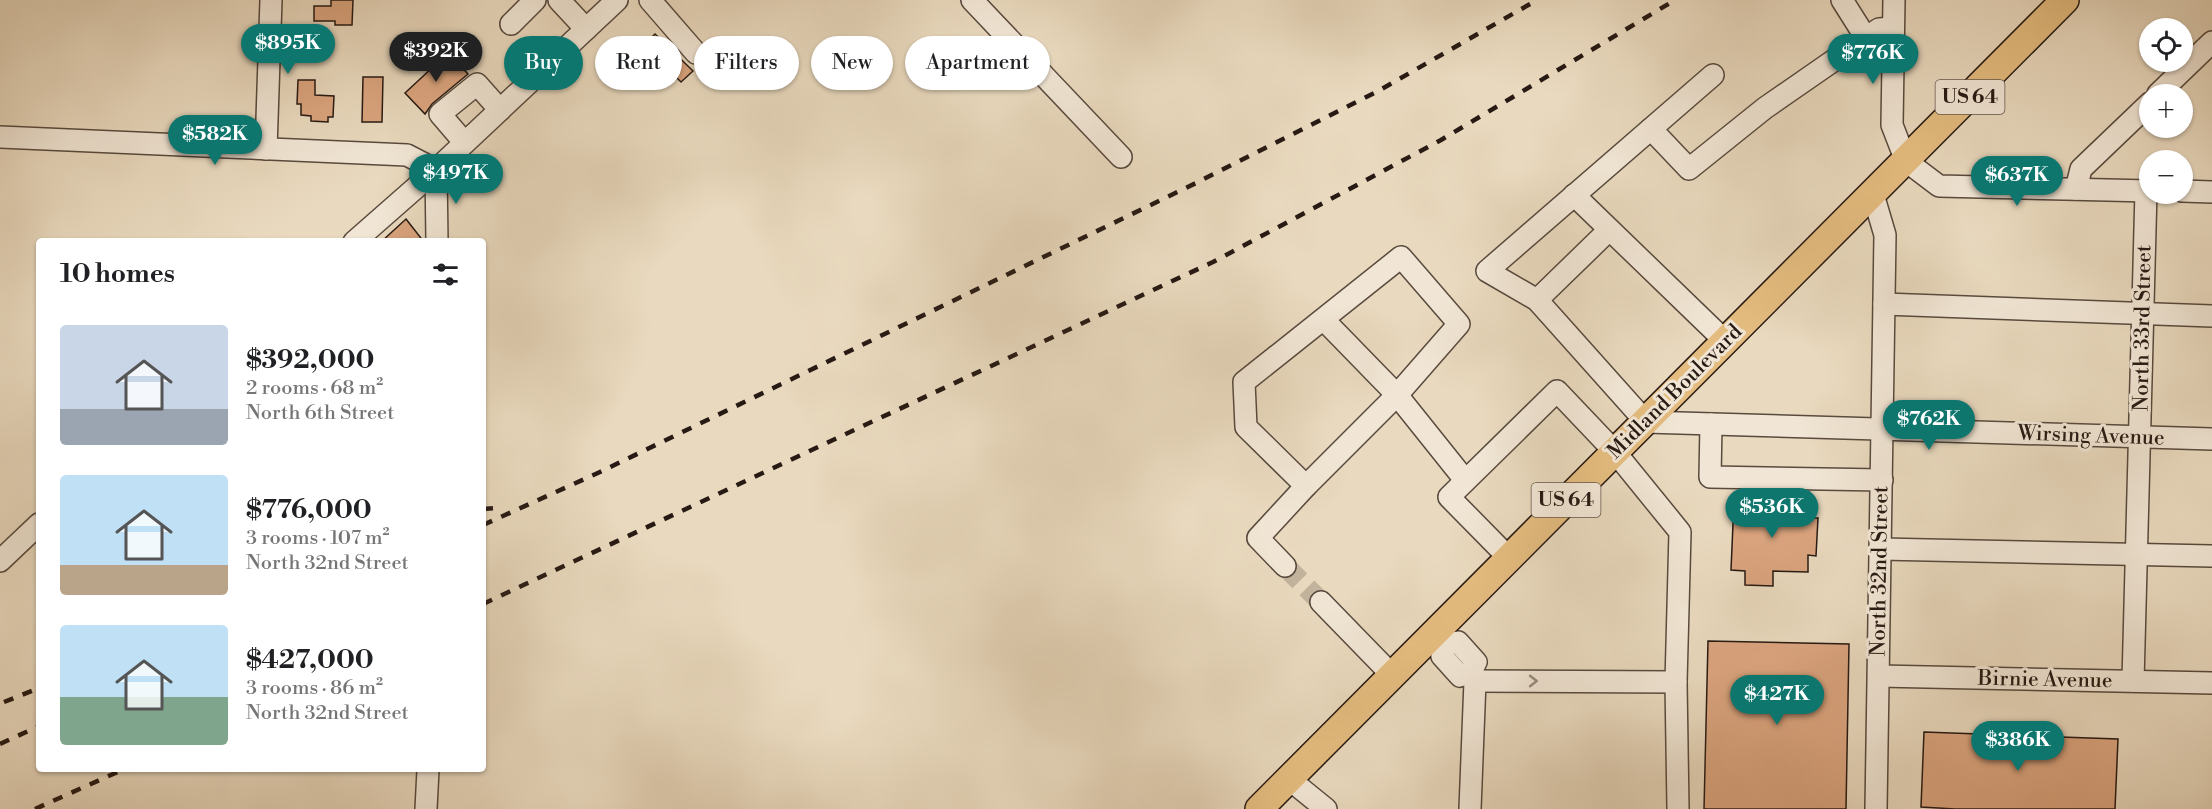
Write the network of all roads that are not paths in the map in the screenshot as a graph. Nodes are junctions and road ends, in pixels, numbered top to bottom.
1 (272, 0) edge
2 (535, 0) edge
3 (559, 0) edge
4 (617, 0) edge
5 (650, 0) edge
6 (972, 0) edge
7 (1842, 0) edge
8 (1894, 0) edge
9 (2065, 0) edge
10 (511, 24) dead end
11 (1893, 28) junction
12 (586, 29) junction
13 (1866, 38) junction
14 (2212, 42) edge
15 (694, 51) edge
16 (1713, 75) dead end
17 (2168, 84) edge
18 (500, 110) junction
19 (2139, 114) edge
20 (1651, 129) junction
21 (0, 137) edge
22 (464, 142) junction
23 (266, 149) junction
24 (1121, 156) dead end
25 (1906, 161) junction
26 (436, 170) junction
27 (2076, 189) junction
28 (1872, 191) junction
29 (2139, 191) edge
30 (2193, 191) edge
31 (2212, 192) edge
32 (1574, 195) junction
33 (2148, 204) edge
34 (1609, 230) junction
35 (359, 238) edge
36 (437, 238) edge
37 (1538, 300) junction
38 (1884, 304) junction
39 (2144, 314) junction
40 (2212, 316) edge
41 (1323, 320) junction
42 (1725, 341) junction
43 (1397, 395) junction
44 (1646, 422) junction
45 (1711, 424) junction
46 (1882, 430) junction
47 (2140, 438) junction
48 (2212, 439) edge
49 (1614, 452) junction
50 (1465, 480) junction
51 (1882, 480) junction
52 (1306, 486) junction
53 (36, 527) edge
54 (1881, 549) junction
55 (2137, 553) junction
56 (2212, 556) edge
57 (1508, 557) junction
58 (0, 561) edge
59 (1285, 566) tunnel mouth
60 (1321, 602) tunnel mouth
61 (1441, 637) junction
62 (1392, 675) junction
63 (1473, 676) junction
64 (1879, 676) junction
65 (2133, 681) junction
66 (1676, 682) junction
67 (2212, 683) edge
68 (428, 772) edge
69 (1289, 779) junction
70 (426, 809) edge
71 (1258, 809) edge
72 (1326, 809) edge
73 (1470, 809) edge
74 (1678, 809) edge
75 (1876, 809) edge

1 - 23 street
2 - 10 street
3 - 12 street
4 - 12 street
5 - 15 street
6 - 24 street
7 - 13 street
8 - 11 street
9 - 25 main road, Midland Boulevard / US 64
11 - 13 street
11 - 25 street
12 - 18 street
13 - 20 street
14 - 17 street
16 - 20 street
18 - 22 street
18 - 22 street
19 - 27 street
20 - 32 street
21 - 23 street
22 - 26 street
23 - 26 street
25 - 27 street
25 - 28 main road, Midland Boulevard / US 64
26 - 35 street
26 - 36 street
27 - 29 street
28 - 38 street, North 32nd Street
28 - 42 main road, Midland Boulevard / US 64
30 - 31 street
32 - 34 street
32 - 37 street
33 - 39 street, North 33rd Street
34 - 37 street
34 - 42 street
37 - 44 street
38 - 39 street
38 - 46 street, North 32nd Street
39 - 40 street
39 - 47 street, North 33rd Street
41 - 43 street
41 - 43 street
41 - 52 street
42 - 44 main road, Midland Boulevard / US 64
43 - 50 street
43 - 52 street
44 - 45 street, Wirsing Avenue
44 - 49 main road, Midland Boulevard / US 64
45 - 46 street, Wirsing Avenue
45 - 51 street
46 - 47 street, Wirsing Avenue
46 - 51 street, North 32nd Street
47 - 48 street, Wirsing Avenue
47 - 55 street, North 33rd Street
49 - 50 street
49 - 57 main road, Midland Boulevard / US 64
49 - 66 street
50 - 57 street
51 - 54 street, North 32nd Street
52 - 59 street
53 - 58 street
54 - 55 street
54 - 64 street, North 32nd Street
55 - 56 street
55 - 65 street, North 33rd Street
57 - 61 main road, Midland Boulevard / US 64
60 - 62 street
61 - 62 main road, Midland Boulevard / US 64
61 - 63 street
62 - 69 main road, Midland Boulevard / US 64
63 -> 66 street
63 - 73 street
64 - 65 street, Birnie Avenue
64 - 75 street, North 32nd Street
65 - 67 street, Birnie Avenue
66 - 74 street
68 - 70 street
69 - 71 main road, Midland Boulevard / US 64
69 - 72 street

